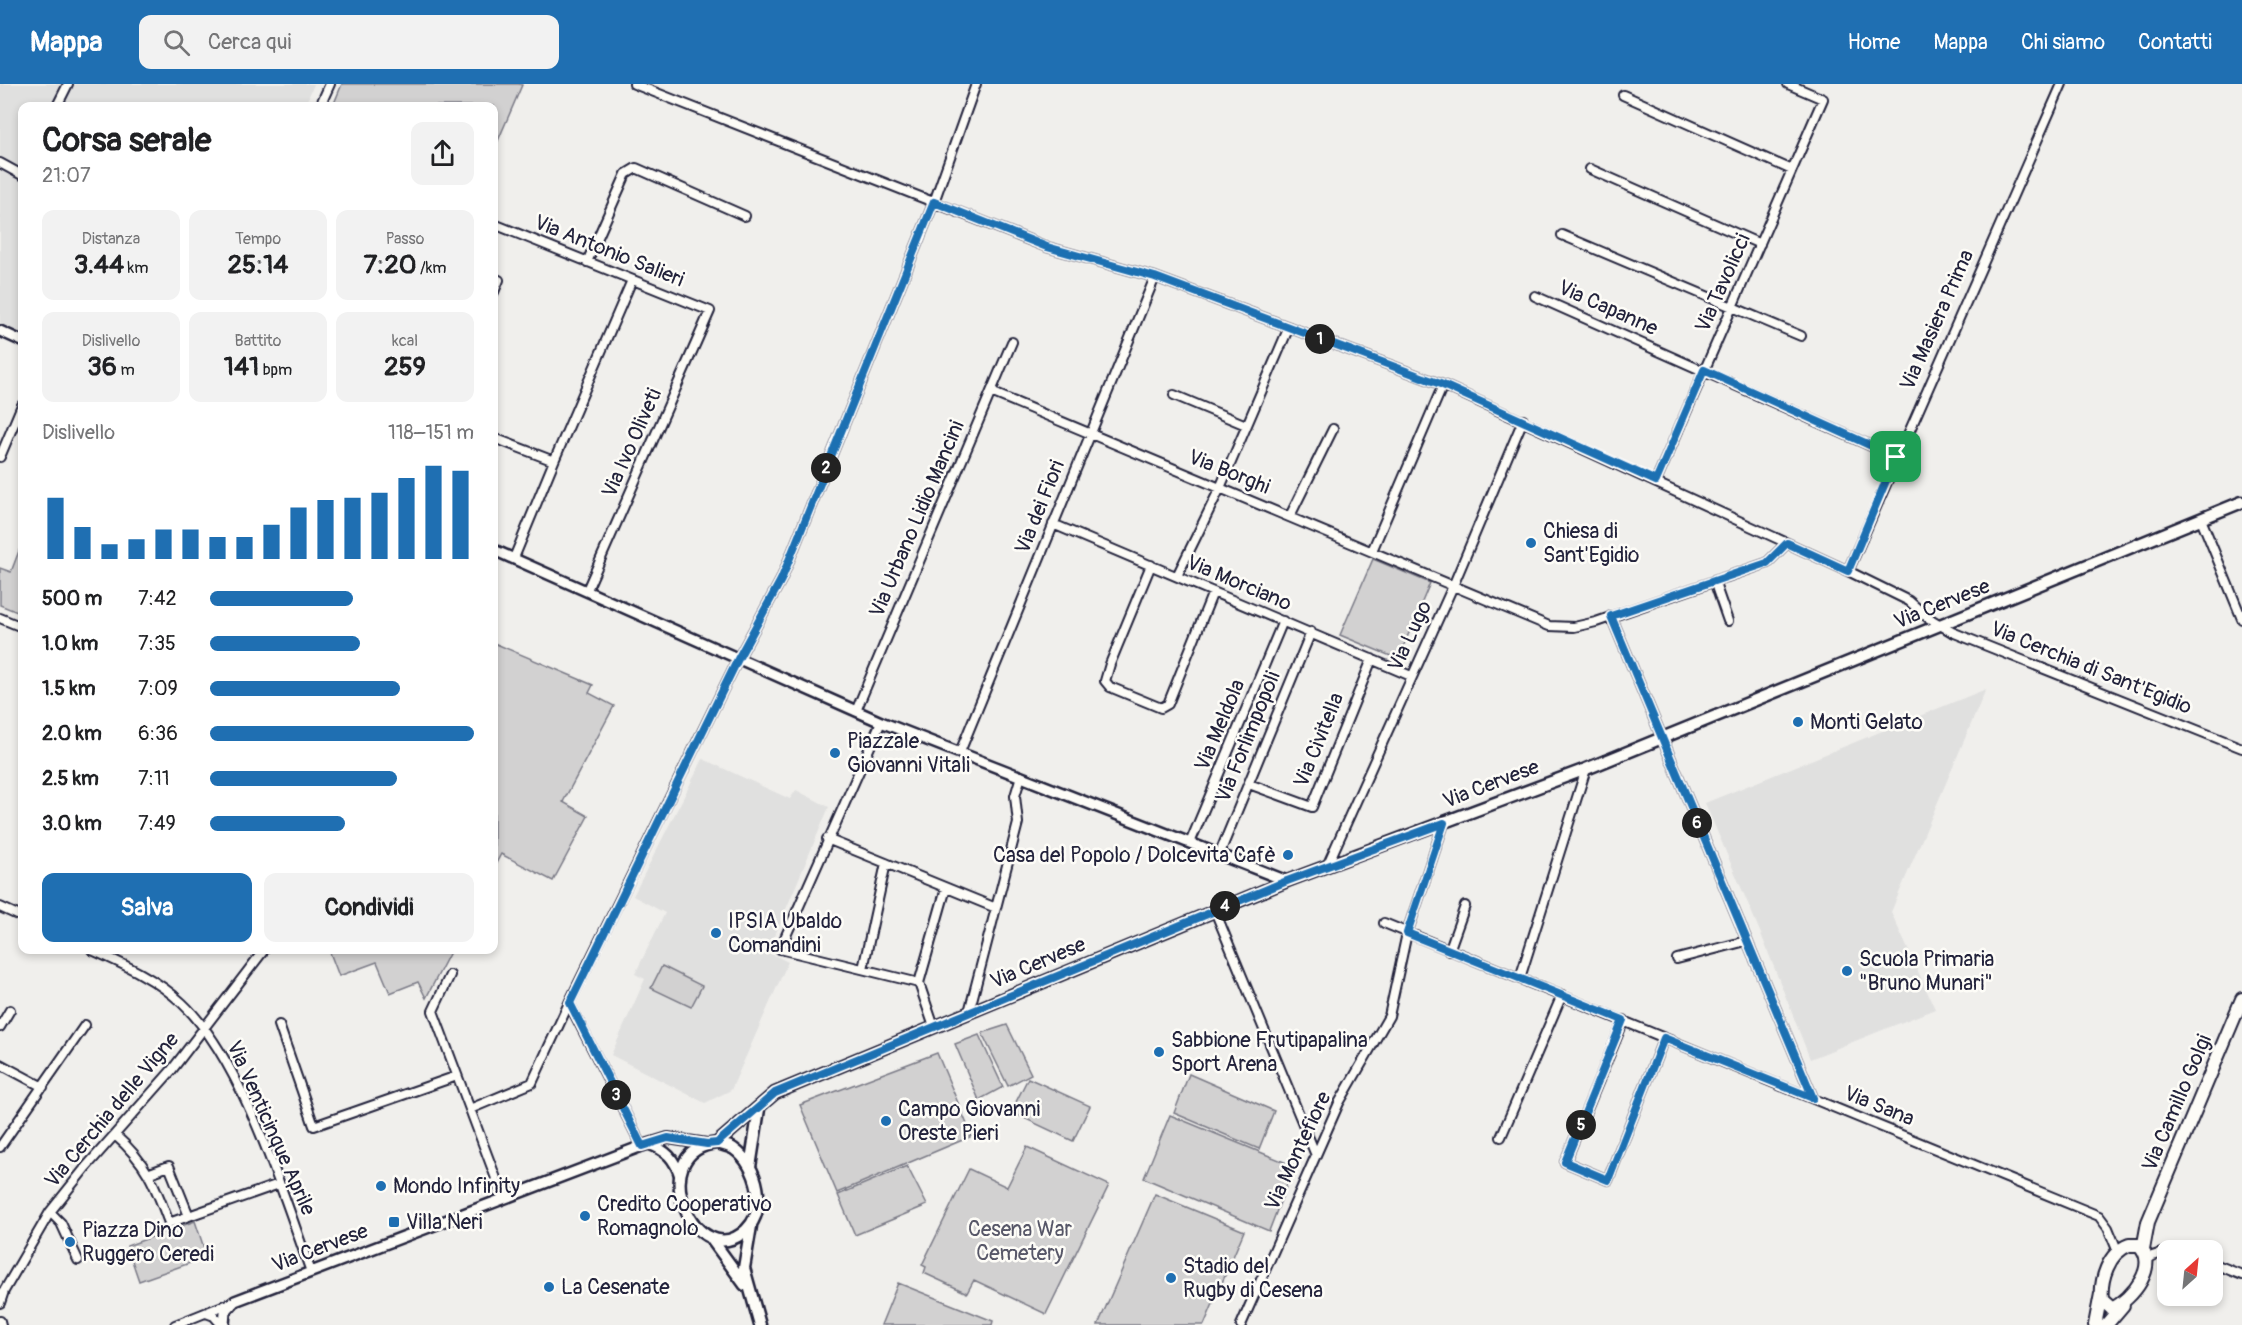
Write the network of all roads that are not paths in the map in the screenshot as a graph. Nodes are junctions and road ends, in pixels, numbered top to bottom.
1 (68, 84) edge
2 (330, 84) edge
3 (633, 84) edge
4 (976, 84) edge
5 (1788, 84) edge
6 (2062, 84) edge
7 (1623, 95) dead end
8 (59, 102) edge
9 (322, 102) edge
10 (0, 163) edge
11 (1590, 169) dead end
12 (1792, 170) junction
13 (18, 173) edge
14 (934, 202) junction
15 (745, 216) dead end
16 (498, 226) edge
17 (1562, 235) dead end
18 (1760, 244) junction
19 (587, 262) junction
20 (1155, 277) junction
21 (632, 280) junction
22 (1535, 296) dead end
23 (1732, 306) junction
24 (710, 312) joint
25 (1289, 327) junction
26 (0, 331) edge
27 (1801, 336) dead end
28 (18, 339) edge
29 (1012, 342) dead end
30 (1704, 370) junction
31 (1443, 385) junction
32 (991, 392) junction
33 (1174, 394) dead end
34 (18, 414) edge
35 (1523, 420) junction
36 (1246, 425) junction
37 (1333, 429) dead end
38 (1090, 433) junction
39 (498, 440) edge
40 (0, 457) edge
41 (1896, 457) junction
42 (554, 461) junction
43 (1656, 481) junction
44 (1220, 488) junction
45 (2242, 502) edge
46 (1290, 516) junction
47 (2201, 519) junction
48 (1053, 524) junction
49 (1787, 543) junction
50 (1372, 551) junction
51 (498, 552) edge
52 (514, 558) junction
53 (1151, 565) junction
54 (1848, 571) junction
55 (1177, 576) junction
56 (1714, 581) junction
57 (1453, 586) junction
58 (587, 590) junction
59 (1214, 592) junction
60 (1611, 616) junction
61 (0, 618) edge
62 (2242, 619) edge
63 (1283, 621) junction
64 (1728, 621) dead end
65 (18, 625) edge
66 (1940, 626) junction
67 (1311, 632) junction
68 (738, 659) junction
69 (1372, 659) junction
70 (1411, 676) junction
71 (856, 711) junction
72 (881, 722) junction
73 (1661, 737) junction
74 (2242, 748) edge
75 (960, 752) junction
76 (1586, 769) junction
77 (1021, 776) junction
78 (1249, 784) junction
79 (1444, 823) junction
80 (827, 839) junction
81 (1190, 843) junction
82 (1219, 855) junction
83 (886, 863) junction
84 (1327, 866) junction
85 (1287, 881) junction
86 (946, 888) junction
87 (1465, 906) dead end
88 (0, 907) edge
89 (996, 908) junction
90 (1215, 910) junction
91 (18, 915) edge
92 (1384, 923) dead end
93 (1407, 933) junction
94 (1746, 941) junction
95 (1449, 951) junction
96 (109, 954) edge
97 (261, 954) edge
98 (1677, 959) dead end
99 (863, 969) junction
100 (450, 975) dead end
101 (1520, 978) junction
102 (919, 982) junction
103 (1562, 995) junction
104 (2242, 999) edge
105 (570, 1003) junction
106 (10, 1010) dead end
107 (969, 1012) junction
108 (1623, 1020) junction
109 (85, 1025) dead end
110 (279, 1025) dead end
111 (0, 1027) edge
112 (204, 1027) junction
113 (934, 1027) junction
114 (1664, 1038) junction
115 (0, 1064) edge
116 (457, 1076) junction
117 (43, 1087) junction
118 (1813, 1098) junction
119 (470, 1109) junction
120 (759, 1109) junction
121 (0, 1130) edge
122 (9, 1135) junction
123 (115, 1135) junction
124 (1501, 1137) dead end
125 (712, 1143) junction
126 (645, 1145) junction
127 (0, 1147) edge
128 (1315, 1153) junction
129 (750, 1167) junction
130 (150, 1173) junction
131 (680, 1176) junction
132 (279, 1184) junction
133 (503, 1197) junction
134 (50, 1212) junction
135 (189, 1216) junction
136 (2148, 1222) junction
137 (751, 1225) junction
138 (710, 1237) junction
139 (2129, 1245) junction
140 (2118, 1252) junction
141 (2157, 1252) edge
142 (2145, 1253) junction
143 (78, 1260) dead end
144 (2223, 1267) edge
145 (311, 1272) junction
146 (2242, 1275) edge
147 (2101, 1290) junction
148 (749, 1292) junction
149 (235, 1301) junction
150 (0, 1303) edge
151 (2124, 1303) junction
152 (206, 1312) junction
153 (175, 1325) edge
154 (223, 1325) edge
155 (760, 1325) edge
156 (1240, 1325) edge
157 (2096, 1325) edge
158 (2106, 1325) edge

1 - 8 street
2 - 9 street
3 - 14 street, Via Cerchia di Sant'Egidio
4 - 14 street
5 - 12 street, Via Tavolicci
6 - 41 street, Via Masiera Prima
7 - 12 street
10 - 13 street
11 - 18 street
12 - 18 street, Via Tavolicci
14 - 20 street, Via Cerchia di Sant'Egidio
14 - 68 street
15 - 19 street
16 - 19 street, Via Antonio Salieri
17 - 23 street
18 - 23 street, Via Tavolicci
19 - 21 street, Via Antonio Salieri
20 - 25 street, Via Cerchia di Sant'Egidio
20 - 38 street, Via dei Fiori
21 - 24 street, Via Antonio Salieri
21 - 42 street
22 - 30 street, Via Capanne
23 - 27 street
23 - 30 street, Via Tavolicci
24 - 58 street, Via Ivo Oliveti
25 - 31 street, Via Cerchia di Sant'Egidio
25 - 36 street
26 - 28 street
29 - 32 street, Via Urbano Lidio Mancini
30 - 41 street, Via Capanne
30 - 43 street, Via Tavolicci
31 - 35 street, Via Cerchia di Sant'Egidio
31 - 50 street
32 - 38 street, Via Borghi
32 - 71 street, Via Urbano Lidio Mancini
33 - 36 street
34 - 40 street
35 - 43 street, Via Cerchia di Sant'Egidio
35 - 57 street, Via Lugo
36 - 44 street
37 - 46 street
38 - 44 street, Via Borghi
38 - 48 street, Via dei Fiori
39 - 42 street
41 - 54 street, Via Masiera Prima
42 - 52 street
43 - 49 street, Via Cerchia di Sant'Egidio
44 - 46 street, Via Borghi
44 - 55 street
45 - 47 main road, Via Cervese
46 - 50 street, Via Borghi
47 - 62 street
47 - 66 main road, Via Cervese
48 - 53 street, Via Morciano
48 - 75 street, Via dei Fiori
49 - 54 street, Via Cerchia di Sant'Egidio
49 - 56 street, Via Borghi
50 - 57 street, Via Borghi
51 - 52 street
52 - 58 street
53 - 55 street, Via Morciano
53 - 59 street
54 - 66 street, Via Cerchia di Sant'Egidio
55 - 59 street, Via Morciano
56 - 60 street, Via Borghi
56 - 64 street
57 - 60 street, Via Borghi
57 - 70 street, Via Lugo
58 - 68 street
59 - 63 street, Via Morciano
60 - 73 street
61 - 65 street
63 - 67 street, Via Morciano
63 - 81 street, Via Meldola
66 - 73 main road, Via Cervese
66 - 74 street, Via Cerchia di Sant'Egidio
67 - 69 street, Via Morciano
67 - 78 street, Via Forlimpopoli
68 - 71 street
68 - 105 street
69 - 70 street, Via Morciano
69 - 78 street, Via Civitella
70 - 84 street, Via Lugo
71 - 72 street
72 - 75 street
72 - 80 street
73 - 76 main road, Via Cervese
73 - 94 street
75 - 77 street
76 - 79 main road, Via Cervese
76 - 101 street
77 - 81 street
77 - 89 street
78 - 82 street, Via Forlimpopoli
79 - 84 main road, Via Cervese
79 - 93 street, Via Montefiore
80 - 83 street
80 - 99 street
81 - 82 street
82 - 85 street
83 - 86 street
83 - 99 street
84 - 85 main road, Via Cervese
85 - 90 main road, Via Cervese
86 - 89 street
86 - 102 street
87 - 95 street
88 - 91 street
89 - 107 street
90 - 107 main road, Via Cervese
90 - 128 street
92 - 93 street, Via Sana
93 - 95 street, Via Sana
93 - 128 street, Via Montefiore
94 - 98 street
94 - 118 street
95 - 101 street, Via Sana
96 - 112 street, Via Venticinque Aprile
97 - 112 street, Via Cerchia delle Vigne
99 - 102 street
100 - 116 street
101 - 103 street, Via Sana
102 - 113 street
103 - 108 street, Via Sana
103 - 124 street
104 - 136 main road, Via Camillo Golgi
105 - 119 street
105 - 126 street
106 - 111 street
107 - 113 main road, Via Cervese
108 - 114 street, Via Sana
108 - 114 street
109 - 117 street
110 - 116 street
112 - 123 street, Via Cerchia delle Vigne
112 - 132 street, Via Venticinque Aprile
113 - 120 main road, Via Cervese
114 - 118 street, Via Sana
115 - 117 street
116 - 119 street
117 - 122 street
118 - 140 street, Via Sana
119 - 133 street
120 - 125 main road, Via Cervese
120 - 129 main road
121 - 122 street
122 - 127 street
123 - 130 street
123 - 134 street, Via Cerchia delle Vigne
125 - 126 street, Via Cervese
125 - 129 main road
125 - 131 main road
126 - 131 street
126 - 133 street, Via Cervese
128 - 156 street, Via Montefiore
129 - 137 main road
130 - 135 street
130 - 135 street
131 - 138 main road
132 - 135 street
132 - 145 street, Via Venticinque Aprile
133 - 145 street, Via Cervese
134 - 143 street
134 - 150 street, Via Cerchia delle Vigne
136 - 139 main road, Via Camillo Golgi
136 - 142 main road, Via Camillo Golgi
137 - 138 main road
137 - 148 main road
138 - 148 main road
139 - 140 main road, Via Camillo Golgi
139 - 142 main road
140 - 147 main road
141 - 142 street
142 - 151 main road, Via Camillo Golgi
144 - 146 street
145 - 149 street, Via Cervese
147 - 151 main road
147 - 157 main road
148 - 155 main road
149 - 152 street, Via Cervese
149 - 154 street
151 - 158 main road
152 - 153 street, Via Cervese
152 - 154 street

